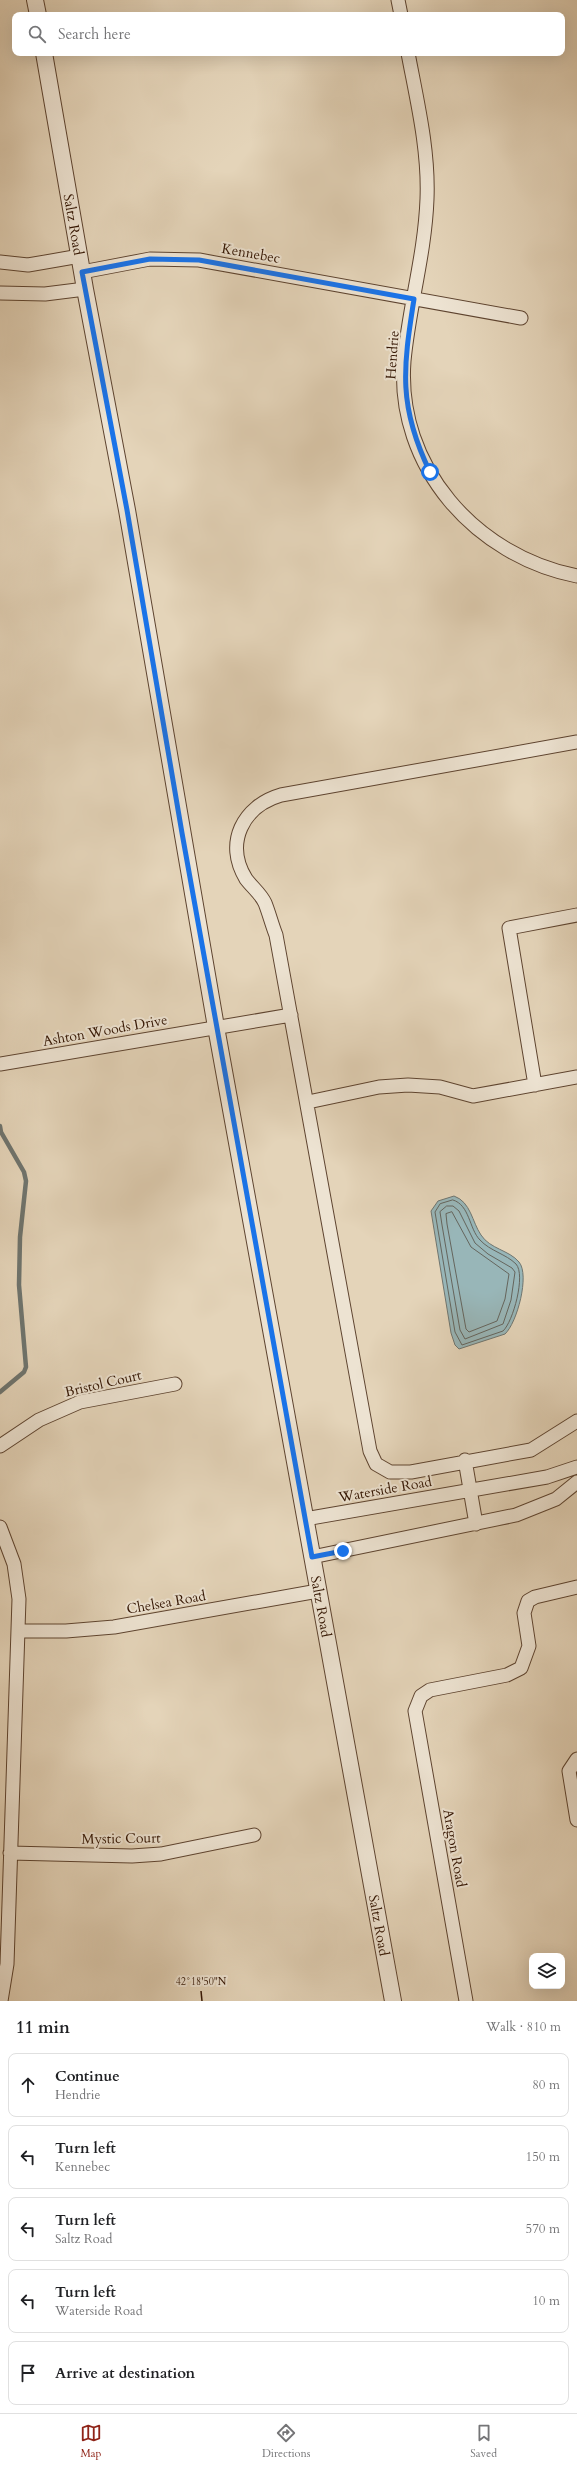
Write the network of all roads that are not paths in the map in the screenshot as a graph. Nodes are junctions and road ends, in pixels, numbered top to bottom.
1 (35, 0) edge
2 (398, 0) edge
3 (37, 12) edge
4 (400, 12) edge
5 (45, 56) edge
6 (409, 56) edge
7 (0, 262) edge
8 (81, 264) junction
9 (85, 289) junction
10 (0, 292) edge
11 (414, 299) junction
12 (521, 318) dead end
13 (577, 576) edge
14 (577, 742) edge
15 (577, 915) edge
16 (291, 1015) junction
17 (216, 1027) junction
18 (0, 1064) edge
19 (577, 1078) edge
20 (535, 1085) junction
21 (308, 1102) junction
22 (175, 1384) dead end
23 (577, 1421) edge
24 (0, 1446) edge
25 (465, 1460) junction
26 (577, 1467) edge
27 (577, 1482) edge
28 (470, 1490) junction
29 (305, 1519) junction
30 (476, 1524) junction
31 (0, 1527) edge
32 (312, 1557) junction
33 (577, 1582) edge
34 (571, 1589) edge
35 (318, 1591) junction
36 (18, 1631) junction
37 (577, 1759) edge
38 (577, 1820) edge
39 (254, 1835) dead end
40 (10, 1853) junction
41 (1, 2001) edge
42 (393, 2001) edge
43 (466, 2001) edge

1 - 3 street
2 - 4 street
5 - 8 street, Saltz Road
6 - 11 street, Hendrie
7 - 8 street, Kennebec
8 - 9 street, Saltz Road
8 - 11 street, Kennebec
9 - 10 street
9 - 17 street, Saltz Road
11 - 12 street, Kennebec
11 - 13 street, Hendrie
14 - 16 street
15 - 20 street
16 - 17 street, Ashton Woods Drive
16 - 21 street
17 - 18 street, Ashton Woods Drive
17 - 29 street, Saltz Road
19 - 20 street
20 - 21 street
21 - 25 street
22 - 24 street, Bristol Court
23 - 25 street
25 - 28 street
26 - 28 street, Waterside Road
27 - 30 street
28 - 29 street, Waterside Road
28 - 30 street
29 - 32 street, Saltz Road
30 - 32 street
31 - 36 street
32 - 35 street, Saltz Road
33 - 34 street
34 - 43 street, Aragon Road
35 - 36 street, Chelsea Road
35 - 42 street, Saltz Road
36 - 40 street
37 - 38 street
39 - 40 street, Mystic Court
40 - 41 street

